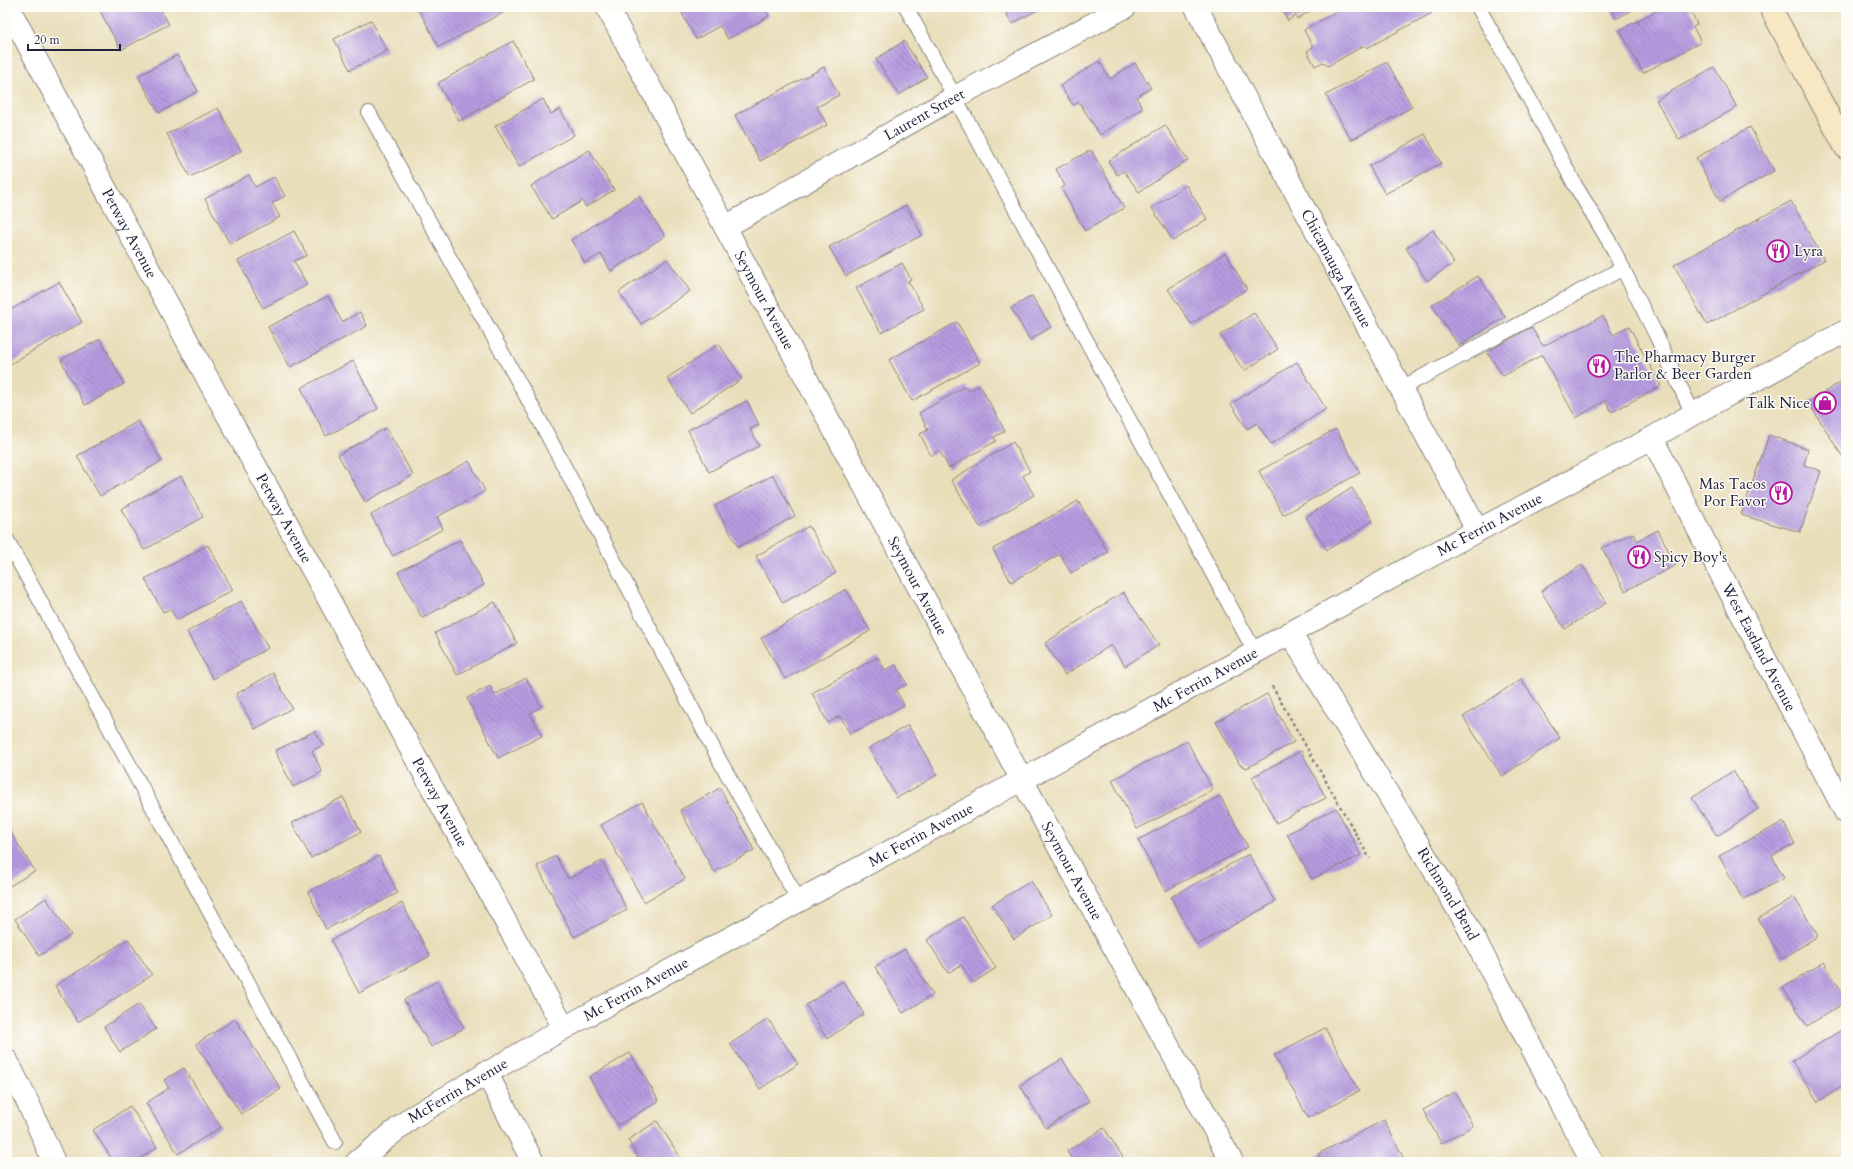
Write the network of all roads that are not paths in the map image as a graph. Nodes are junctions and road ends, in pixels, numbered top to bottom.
1 (8, 7) edge
2 (607, 7) edge
3 (906, 7) edge
4 (1125, 7) edge
5 (1196, 7) edge
6 (1478, 7) edge
7 (1770, 7) edge
8 (955, 97) junction
9 (369, 113) dead end
10 (1846, 148) edge
11 (725, 227) junction
12 (1623, 268) junction
13 (1846, 331) edge
14 (1400, 389) junction
15 (1693, 414) junction
16 (1652, 438) junction
17 (1477, 530) junction
18 (7, 540) edge
19 (1290, 633) junction
20 (1255, 652) junction
21 (1022, 780) junction
22 (1846, 813) edge
23 (799, 901) junction
24 (564, 1028) junction
25 (7, 1061) edge
26 (486, 1072) junction
27 (334, 1142) dead end
28 (54, 1162) edge
29 (357, 1162) edge
30 (533, 1162) edge
31 (1232, 1162) edge
32 (1592, 1162) edge

1 - 24 street, Petway Avenue
2 - 11 street, Seymour Avenue
3 - 8 lane
4 - 8 street, Laurent Street
5 - 14 street, Chicamauga Avenue
6 - 12 lane
7 - 10 main road
8 - 11 street, Laurent Street
8 - 20 lane
9 - 23 lane
11 - 21 street, Seymour Avenue
12 - 14 lane
12 - 15 lane
13 - 15 street, Mc Ferrin Avenue
14 - 17 street, Chicamauga Avenue
15 - 16 street, Mc Ferrin Avenue
16 - 17 street, Mc Ferrin Avenue
16 - 22 street, West Eastland Avenue
17 - 19 street, Mc Ferrin Avenue
18 - 27 lane
19 - 20 street, Mc Ferrin Avenue
19 - 32 street, Richmond Bend
20 - 21 street, Mc Ferrin Avenue
21 - 23 street, Mc Ferrin Avenue
21 - 31 street, Seymour Avenue
23 - 24 street, Mc Ferrin Avenue
24 - 26 street, McFerrin Avenue
25 - 28 street
26 - 29 street, McFerrin Avenue
26 - 30 street

